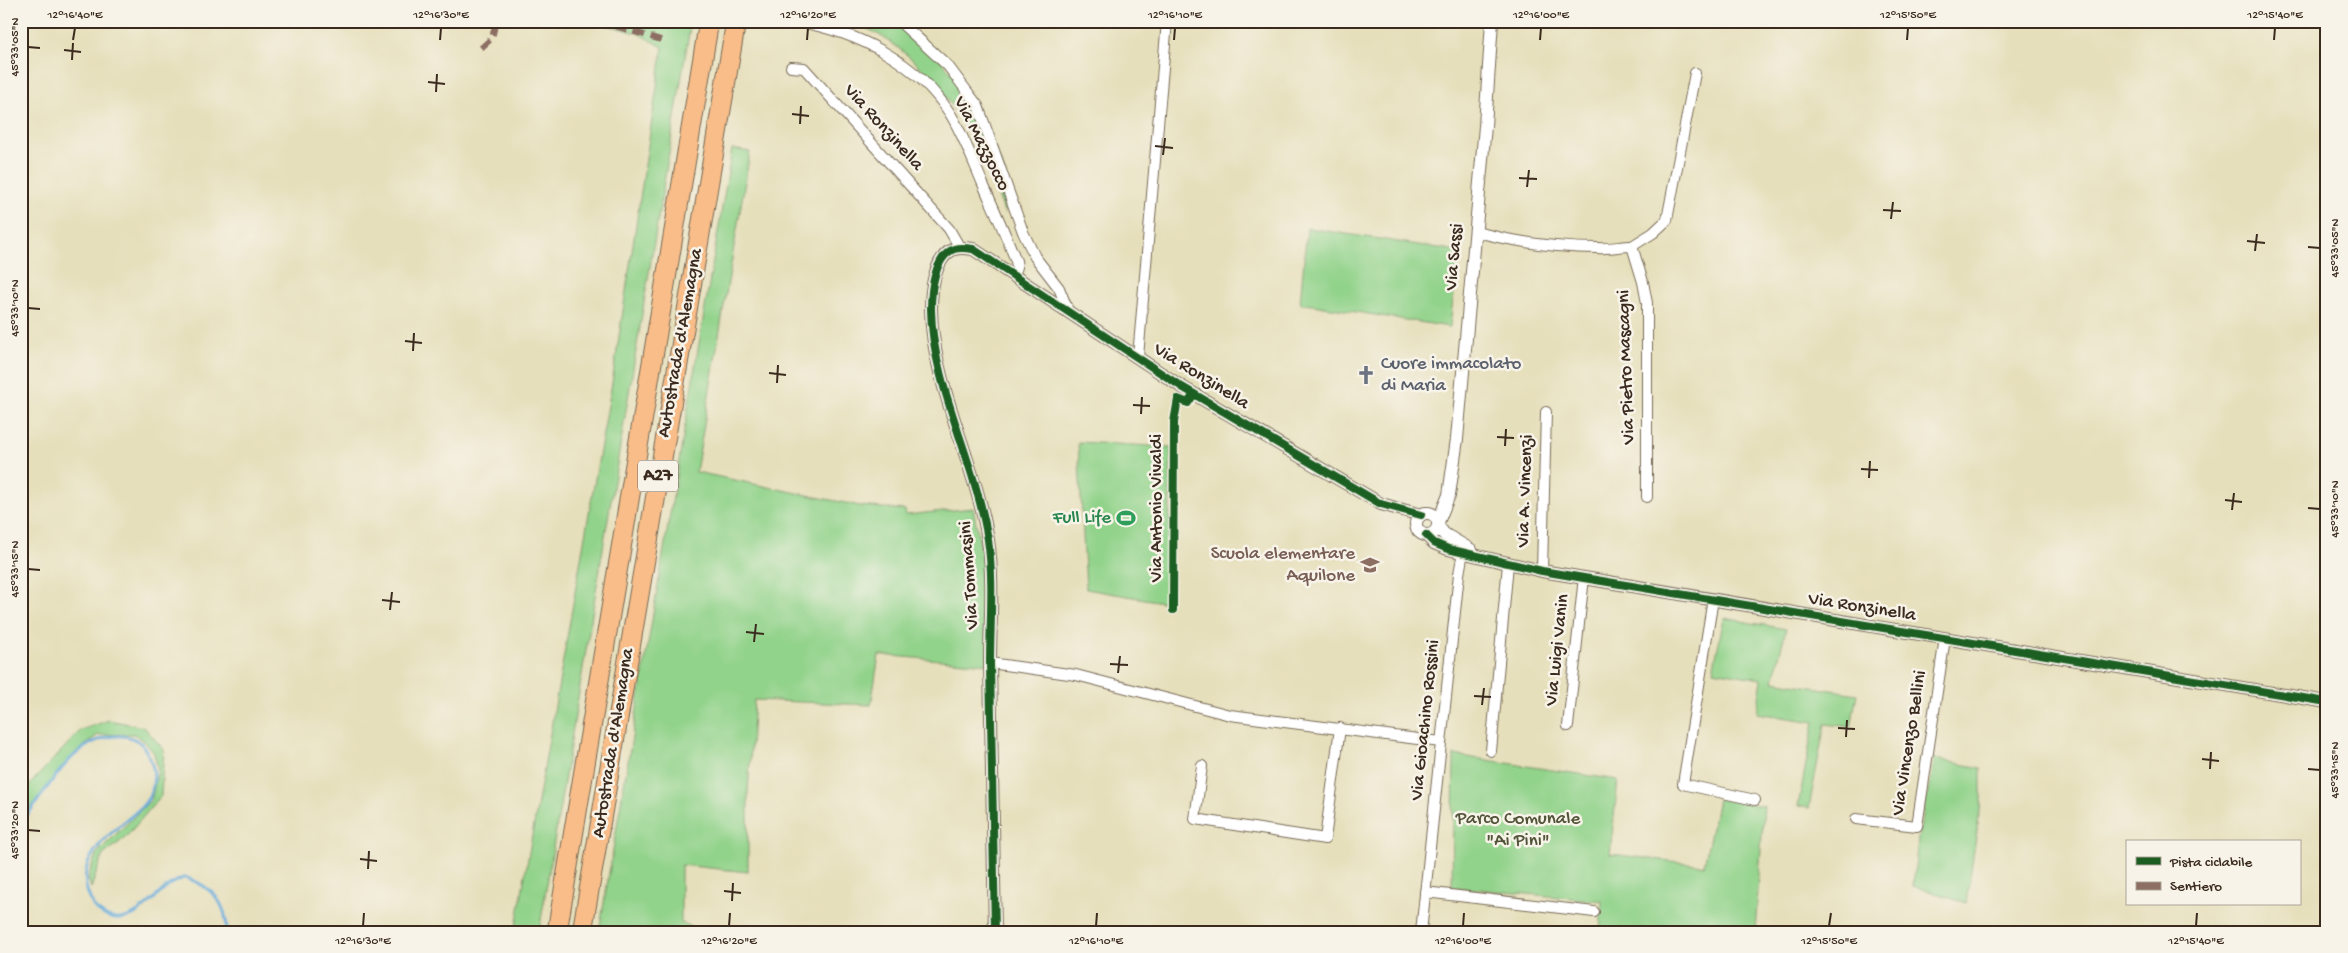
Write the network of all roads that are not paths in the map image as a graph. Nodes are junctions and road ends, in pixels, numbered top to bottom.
1 (709, 21) edge
2 (736, 21) edge
3 (796, 21) edge
4 (899, 21) edge
5 (1168, 21) edge
6 (1492, 21) edge
7 (791, 67) dead end
8 (1695, 73) dead end
9 (1476, 232) junction
10 (1632, 246) junction
11 (967, 248) junction
12 (1014, 276) junction
13 (1069, 314) junction
14 (1138, 357) junction
15 (1546, 412) dead end
16 (1449, 495) junction
17 (1647, 497) dead end
18 (1423, 522) junction
19 (1438, 524) junction
20 (1452, 539) junction
21 (1463, 552) junction
22 (1484, 558) junction
23 (1508, 564) junction
24 (1542, 571) junction
25 (1584, 577) junction
26 (1713, 599) junction
27 (1945, 638) junction
28 (990, 663) junction
29 (2327, 702) edge
30 (1568, 726) dead end
31 (1340, 728) junction
32 (1441, 742) junction
33 (1491, 752) dead end
34 (1202, 766) dead end
35 (1755, 800) dead end
36 (1856, 819) dead end
37 (1425, 892) junction
38 (1594, 912) dead end
39 (556, 932) edge
40 (582, 932) edge
41 (995, 932) edge
42 (1421, 932) edge

1 - 39 highway, Autostrada d'Alemagna / A27
2 - 40 highway, Autostrada d'Alemagna / A27
3 - 12 street, Via Mazzocco
4 - 13 street
5 - 14 street, Via Ronzinella
6 - 9 street, Via Sassi
7 - 11 street, Via Ronzinella
8 - 10 street
9 - 10 street
9 - 16 street, Via Sassi
10 - 17 street, Via Pietro Mascagni
11 - 12 street, Via Ronzinella
11 - 28 street, Via Tommasini
12 - 13 street, Via Ronzinella
13 - 14 street, Via Ronzinella
14 - 18 street, Via Ronzinella
15 - 24 street, Via A. Vincenzi
16 - 18 street
16 - 19 street, Via Sassi
18 - 19 street
18 - 20 street, Via Ronzinella
18 - 21 street, Via Ronzinella
19 - 20 street, Via Ronzinella
20 - 22 street, Via Ronzinella
21 - 22 street, Via Ronzinella
21 - 32 street, Via Gioachino Rossini
22 - 23 street, Via Ronzinella
23 - 24 street, Via Ronzinella
23 - 33 street
24 - 25 street, Via Ronzinella
25 - 26 street, Via Ronzinella
25 - 30 street, Via Luigi Vanin
26 - 27 street, Via Ronzinella
26 - 35 street
27 - 29 street, Via Ronzinella
27 - 36 street, Via Vincenzo Bellini
28 - 31 street
28 - 41 street, Via Tommasini
31 - 32 street
31 - 34 street
32 - 37 street, Via Gioachino Rossini
37 - 38 street
37 - 42 street, Via Gioachino Rossini

